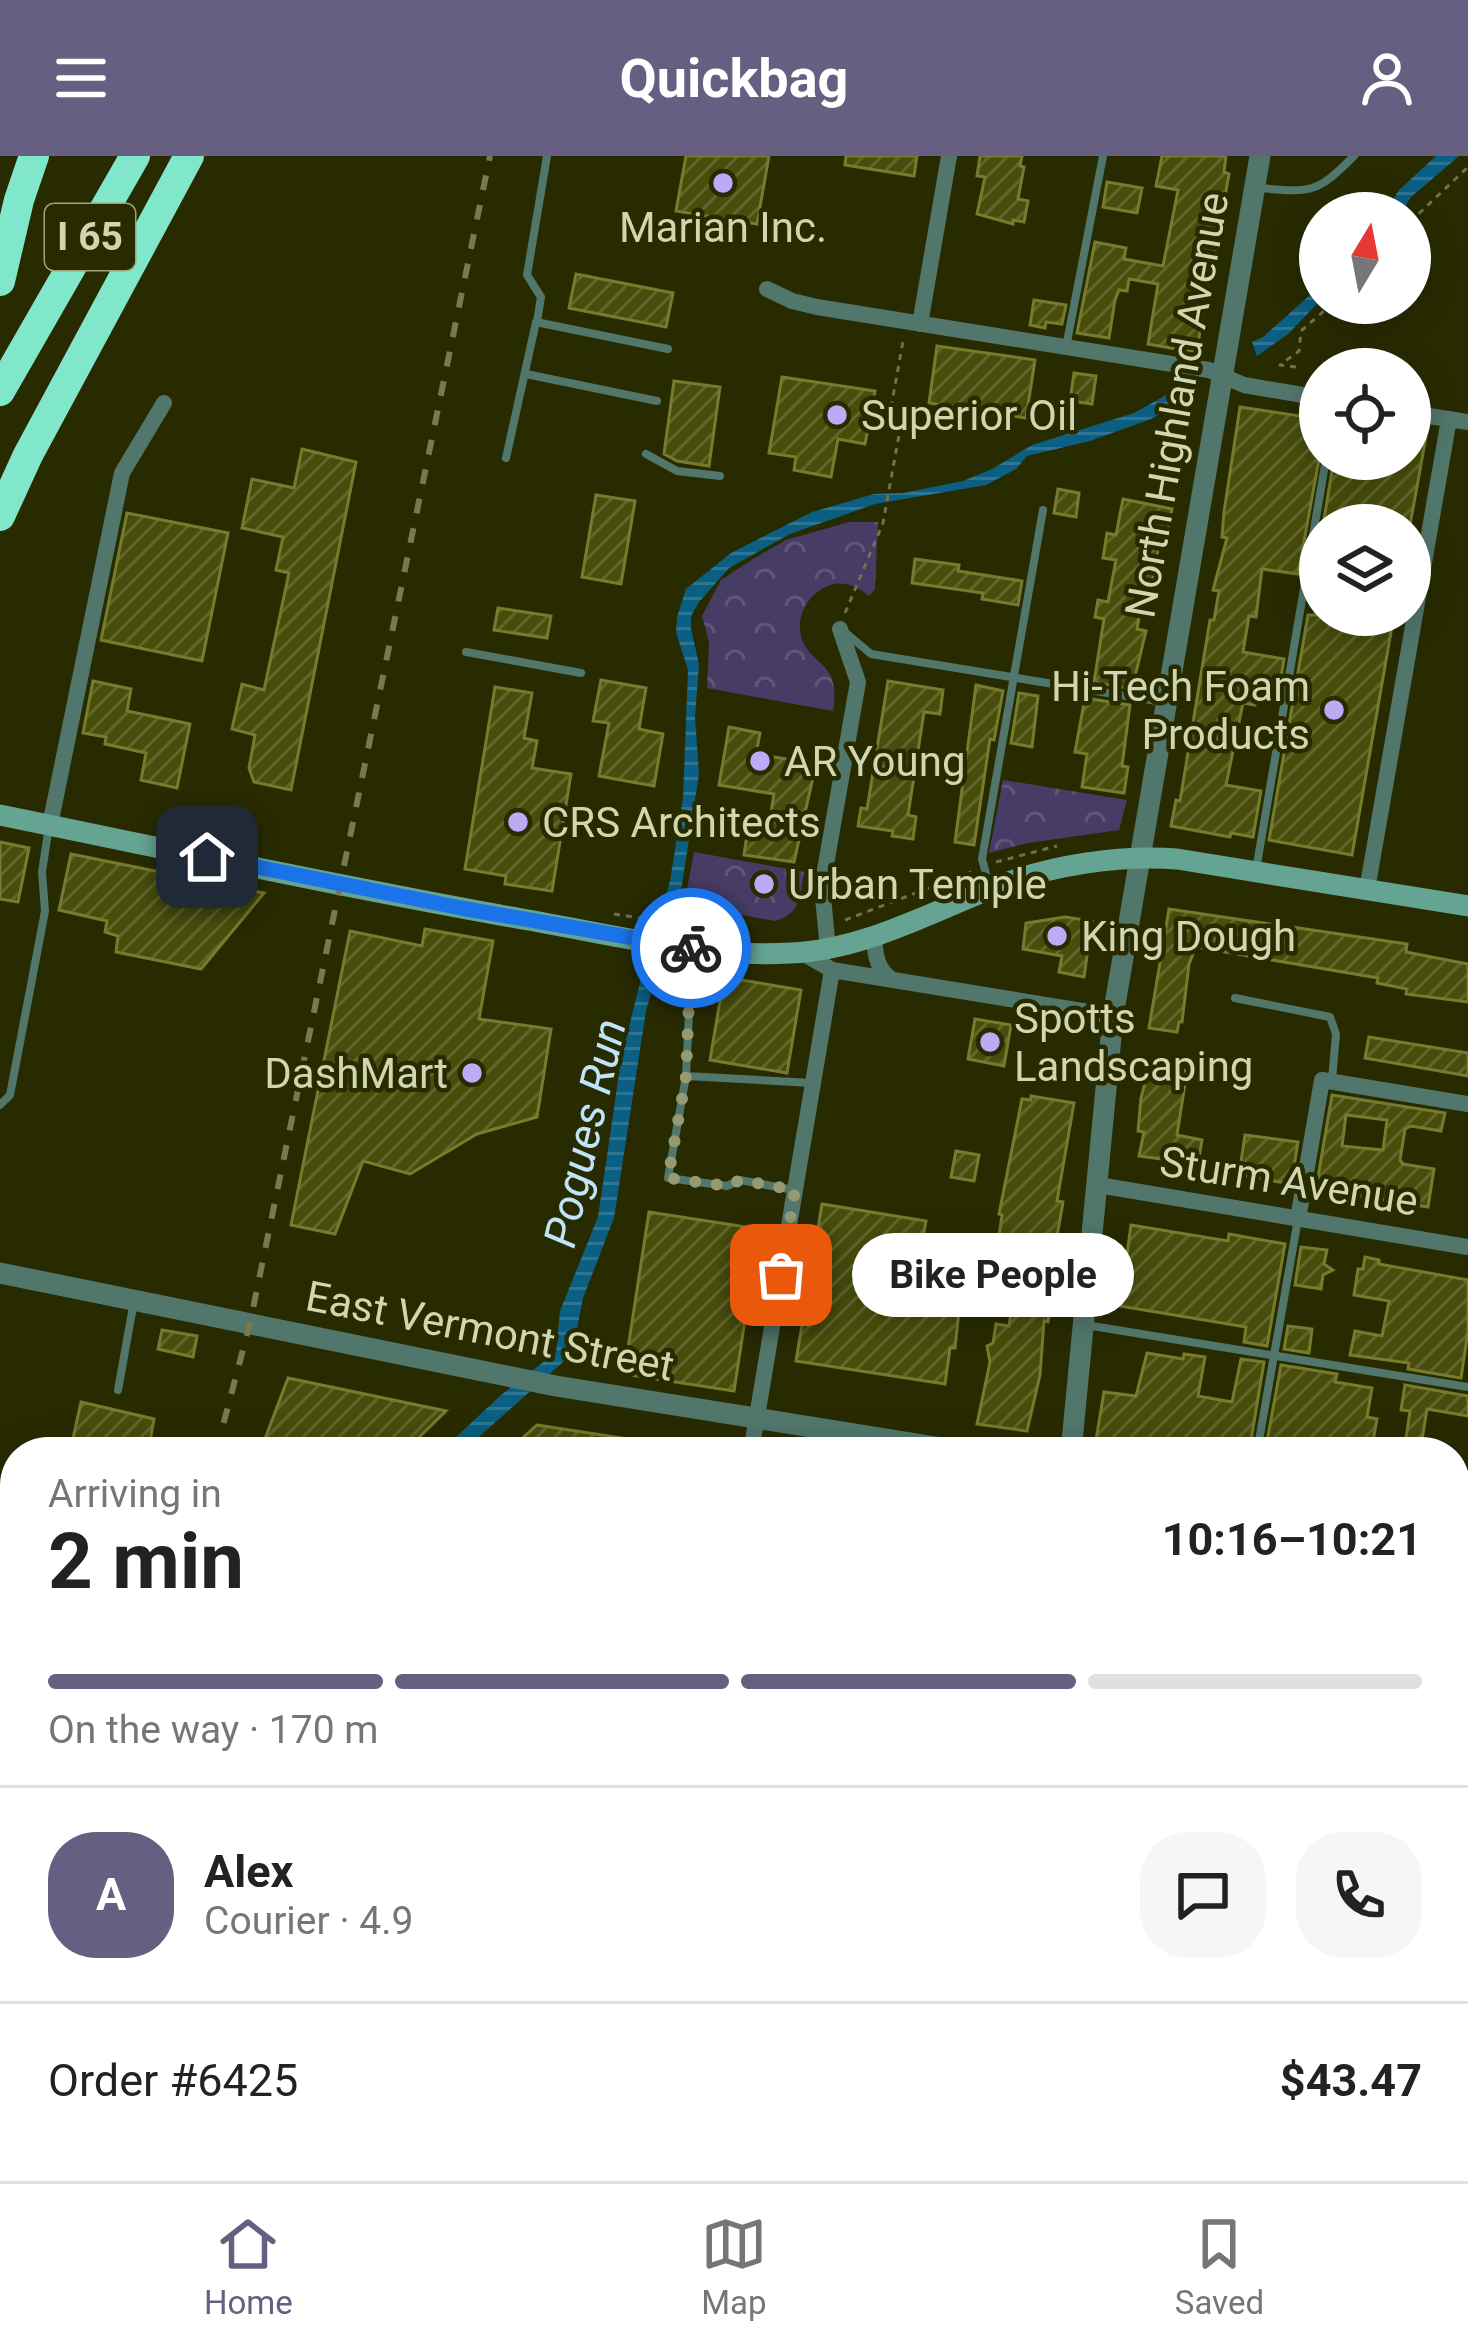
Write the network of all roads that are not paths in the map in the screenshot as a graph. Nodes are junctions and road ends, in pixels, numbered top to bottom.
1 (34, 156) edge
2 (135, 156) edge
3 (190, 156) edge
4 (548, 156) edge
5 (949, 156) edge
6 (1102, 156) edge
7 (1260, 156) edge
8 (1354, 156) edge
9 (1255, 187) junction
10 (0, 281) edge
11 (767, 289) dead end
12 (536, 322) junction
13 (913, 322) junction
14 (1066, 347) junction
15 (668, 349) dead end
16 (526, 374) junction
17 (1221, 376) junction
18 (0, 391) edge
19 (1299, 395) edge
20 (657, 401) dead end
21 (164, 403) dead end
22 (1458, 421) edge
23 (646, 454) dead end
24 (506, 458) dead end
25 (720, 476) dead end
26 (1322, 480) edge
27 (1043, 510) dead end
28 (0, 516) edge
29 (840, 629) joint
30 (466, 652) dead end
31 (580, 673) dead end
32 (1014, 678) junction
33 (1164, 702) junction
34 (0, 815) edge
35 (50, 825) junction
36 (1140, 858) junction
37 (1256, 872) junction
38 (990, 889) junction
39 (1367, 890) junction
40 (1468, 906) edge
41 (875, 935) junction
42 (690, 948) junction
43 (830, 959) junction
44 (890, 979) junction
45 (1234, 998) dead end
46 (1113, 1016) junction
47 (686, 1076) junction
48 (1327, 1080) junction
49 (812, 1083) junction
50 (1468, 1104) edge
51 (0, 1105) edge
52 (1098, 1185) junction
53 (795, 1190) junction
54 (1298, 1219) junction
55 (1468, 1247) edge
56 (0, 1273) edge
57 (134, 1300) junction
58 (1084, 1325) junction
59 (1274, 1356) junction
60 (1468, 1387) edge
61 (118, 1390) dead end
62 (756, 1421) junction
63 (753, 1437) edge
64 (841, 1437) edge
65 (1073, 1437) edge
66 (1260, 1437) edge

1 - 10 highway
2 - 18 highway, I 65
3 - 28 highway
4 - 12 lane
5 - 13 street
6 - 14 lane
7 - 9 street, North Highland Avenue
8 - 9 lane
9 - 17 street, North Highland Avenue
11 - 13 street
12 - 15 lane
12 - 16 lane
13 - 14 street
14 - 17 street
16 - 20 lane
16 - 24 lane
17 - 19 street
17 - 33 street, North Highland Avenue
21 - 35 street
22 - 39 street
23 - 25 lane
26 - 37 lane
27 - 32 lane
29 - 32 lane
29 - 43 street
30 - 31 lane
32 - 33 lane
32 - 38 lane
33 - 36 street, North Highland Avenue
34 - 35 main road
35 - 42 main road
35 - 51 lane
36 - 37 main road
36 - 38 main road
36 - 46 street, North Highland Avenue
37 - 39 main road
38 - 41 main road
39 - 40 main road
41 - 43 main road
41 - 44 street
42 - 43 main road
42 - 47 lane
43 - 44 street
43 - 49 street
44 - 46 street
45 - 48 lane
46 - 52 street, North Highland Avenue
47 - 49 lane
47 - 53 lane
48 - 50 street
48 - 54 street
49 - 53 street
52 - 54 street, Sturm Avenue
52 - 58 street, North Highland Avenue
53 - 62 street
54 - 55 street, Sturm Avenue
54 - 59 lane
56 - 57 street, East Vermont Street
57 - 61 lane
57 - 62 street, East Vermont Street
58 - 59 lane
58 - 65 street, North Highland Avenue
59 - 60 lane
59 - 66 lane
62 - 63 street
62 - 64 street, East Vermont Street

